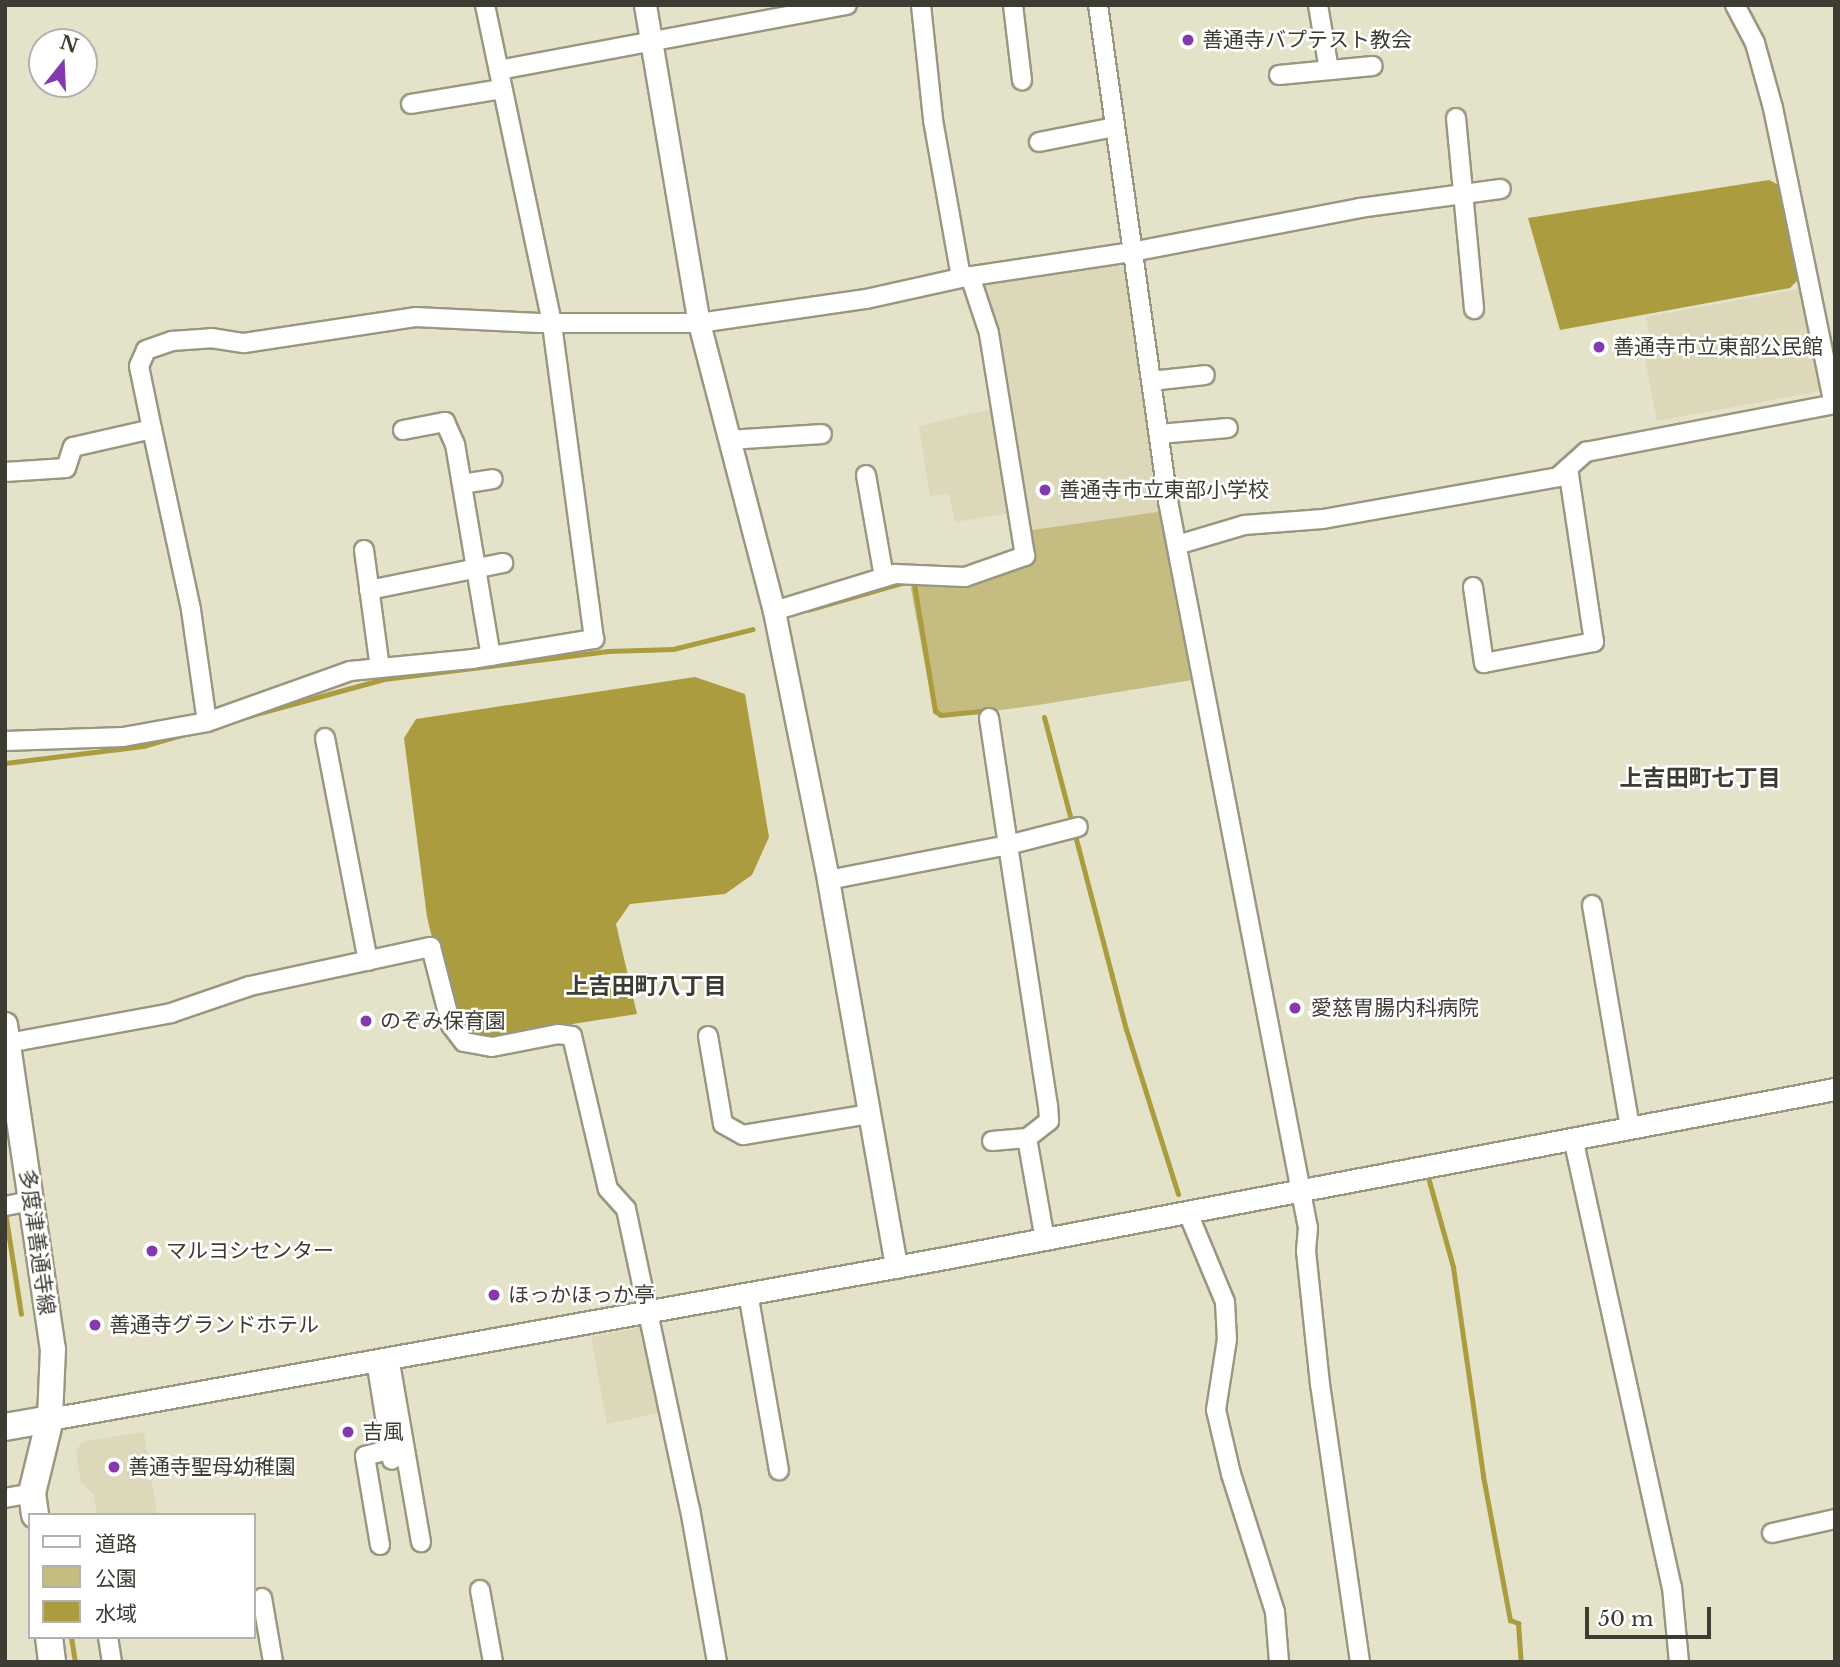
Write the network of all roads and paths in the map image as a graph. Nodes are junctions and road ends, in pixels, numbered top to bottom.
1 (485, 5) edge
2 (645, 5) edge
3 (847, 5) edge
4 (921, 5) edge
5 (1013, 5) edge
6 (1098, 5) edge
7 (1318, 5) edge
8 (1735, 5) edge
9 (651, 43) junction
10 (1373, 66) dead end
11 (499, 70) junction
12 (1329, 70) junction
13 (1279, 75) dead end
14 (1022, 80) dead end
15 (502, 89) junction
16 (411, 104) dead end
17 (1456, 118) dead end
18 (1115, 127) junction
19 (1039, 142) dead end
20 (1501, 189) dead end
21 (1463, 194) junction
22 (1132, 252) junction
23 (966, 277) junction
24 (1475, 309) dead end
25 (552, 323) junction
26 (699, 323) junction
27 (1205, 375) dead end
28 (1151, 381) junction
29 (1834, 404) edge
30 (1228, 428) dead end
31 (152, 429) junction
32 (402, 430) dead end
33 (822, 434) dead end
34 (1159, 434) junction
35 (729, 440) junction
36 (1568, 468) junction
37 (5, 472) edge
38 (866, 475) dead end
39 (493, 479) dead end
40 (461, 484) junction
41 (1177, 545) junction
42 (364, 551) dead end
43 (503, 563) dead end
44 (476, 569) junction
45 (884, 577) junction
46 (1472, 587) dead end
47 (369, 590) junction
48 (774, 611) junction
49 (491, 656) junction
50 (380, 668) junction
51 (989, 718) dead end
52 (207, 722) junction
53 (325, 738) dead end
54 (5, 741) edge
55 (1073, 829) dead end
56 (1008, 845) junction
57 (828, 880) junction
58 (1591, 905) dead end
59 (368, 961) junction
60 (708, 1036) dead end
61 (7, 1045) edge
62 (1835, 1089) edge
63 (870, 1114) junction
64 (1630, 1127) junction
65 (1027, 1138) junction
66 (1573, 1138) junction
67 (992, 1141) dead end
68 (1301, 1192) junction
69 (16, 1204) edge
70 (1188, 1213) junction
71 (1045, 1240) junction
72 (896, 1267) junction
73 (748, 1293) junction
74 (649, 1311) junction
75 (382, 1359) junction
76 (50, 1419) junction
77 (5, 1427) edge
78 (779, 1470) dead end
79 (5, 1498) edge
80 (34, 1504) edge
81 (1835, 1519) edge
82 (1772, 1533) dead end
83 (421, 1542) dead end
84 (380, 1545) dead end
85 (480, 1590) dead end
86 (262, 1598) dead end
87 (49, 1639) edge
88 (108, 1639) edge
89 (52, 1662) edge
90 (112, 1662) edge
91 (273, 1662) edge
92 (493, 1662) edge
93 (717, 1662) edge
94 (1279, 1662) edge
95 (1360, 1662) edge
96 (1679, 1662) edge

1 - 11 street
2 - 9 street
3 - 9 street
4 - 23 street
5 - 14 street
6 - 18 street
7 - 12 street
8 - 29 street
9 - 11 street
9 - 26 street
10 - 12 street
11 - 15 street
12 - 13 street
15 - 16 street
15 - 25 street
17 - 21 street
18 - 19 street
18 - 22 street
20 - 21 street
21 - 22 street
21 - 24 street
22 - 23 street
22 - 28 street
23 - 26 street
23 - 45 street
25 - 26 street
25 - 31 street
25 - 49 street
26 - 35 street
27 - 28 street
28 - 34 street
29 - 36 street
30 - 34 street
31 - 37 street
31 - 52 street
32 - 40 street
33 - 35 street
34 - 41 street
35 - 48 street
36 - 41 street
36 - 46 street
38 - 45 street
39 - 40 street
40 - 44 street
41 - 68 street
42 - 47 street
43 - 44 street
44 - 47 street
44 - 49 street
45 - 48 street
47 - 50 street
48 - 57 street
49 - 50 street
50 - 52 street
51 - 56 street
52 - 54 street
53 - 59 street
55 - 56 street
56 - 57 street
56 - 65 street
57 - 63 street
58 - 64 street
59 - 61 street
59 - 74 street
60 - 63 street
61 - 69 main road, 多度津善通寺線
62 - 64 street
63 - 72 street
64 - 66 street
65 - 67 street
65 - 71 street
66 - 68 street
66 - 96 street
68 - 70 street
68 - 95 street
69 - 76 main road, 多度津善通寺線
70 - 71 street
70 - 94 street
71 - 72 street
72 - 73 street
73 - 74 street
73 - 78 street
74 - 75 street
74 - 93 street
75 - 76 street
75 - 83 street
75 - 84 street
76 - 77 main road
76 - 80 main road
79 - 80 street
81 - 82 street
85 - 92 street
86 - 91 street
87 - 89 main road
88 - 90 street

